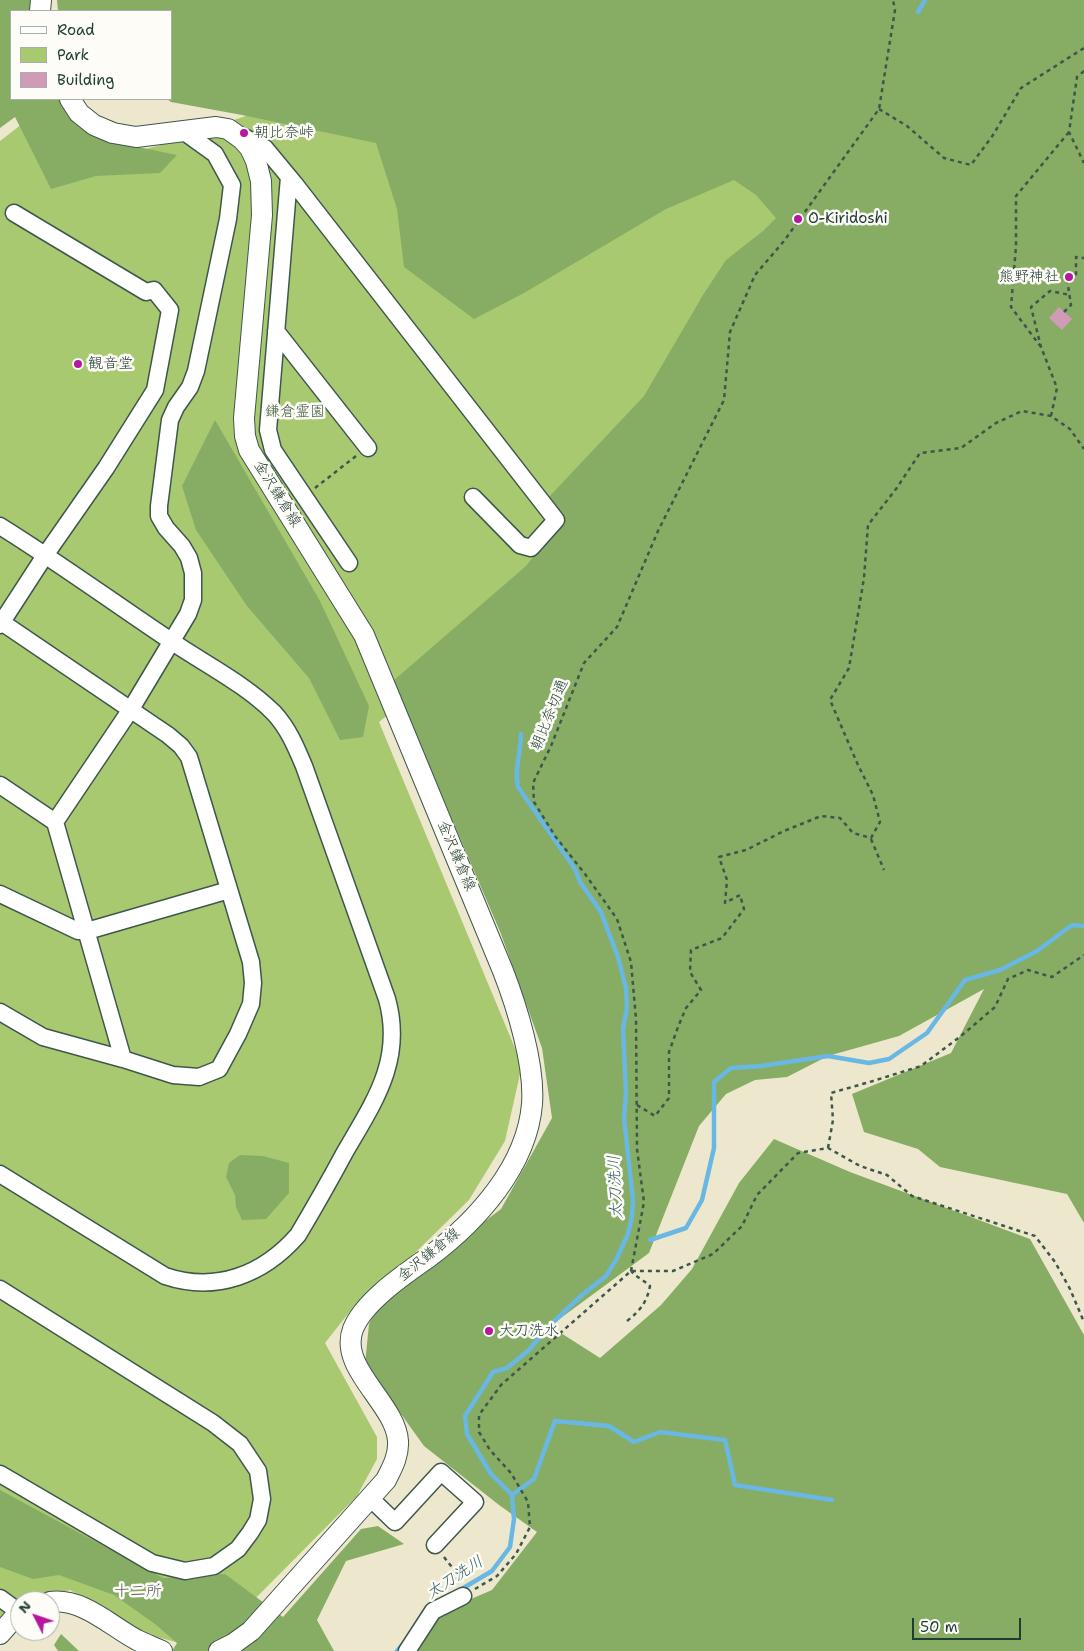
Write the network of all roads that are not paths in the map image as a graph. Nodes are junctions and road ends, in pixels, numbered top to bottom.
1 (71, 100) edge
2 (228, 129) junction
3 (183, 131) junction
4 (289, 177) junction
5 (14, 213) dead end
6 (276, 331) junction
7 (368, 448) road end
8 (473, 497) dead end
9 (0, 526) edge
10 (46, 554) junction
11 (349, 563) dead end
12 (1, 623) edge
13 (171, 641) junction
14 (131, 709) junction
15 (0, 785) edge
16 (55, 822) junction
17 (229, 890) junction
18 (0, 894) edge
19 (87, 931) junction
20 (0, 1012) edge
21 (123, 1059) junction
22 (0, 1174) edge
23 (0, 1289) edge
24 (0, 1474) edge
25 (370, 1498) junction
26 (435, 1545) road end
27 (464, 1596) road end
28 (60, 1601) edge
29 (10, 1623) edge
30 (0, 1634) edge
31 (162, 1651) edge
32 (219, 1651) edge
33 (407, 1651) edge

1 - 3 main road
2 - 3 main road
2 - 4 street
2 - 25 main road, 金沢鎌倉線
3 - 13 street
4 - 6 street
4 - 8 street
5 - 10 street
6 - 7 street
6 - 11 street
9 - 10 street
10 - 12 street
10 - 13 street
12 - 14 street
13 - 14 street
13 - 22 street
14 - 16 street
14 - 17 street
15 - 16 street
16 - 19 street
17 - 19 street
17 - 21 street
18 - 19 street
19 - 21 street
20 - 21 street
23 - 24 street
25 - 26 street
25 - 32 main road, 金沢鎌倉線
27 - 33 street
28 - 31 main road
29 - 30 main road

